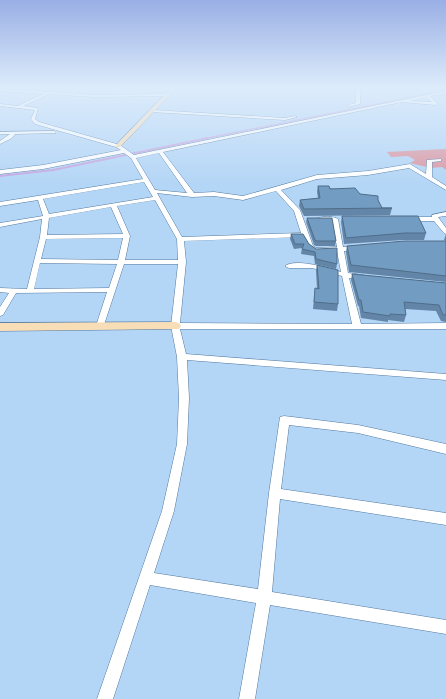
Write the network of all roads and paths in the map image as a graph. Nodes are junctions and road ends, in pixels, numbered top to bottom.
1 (35, 121) edge
2 (143, 121) edge
3 (307, 121) edge
4 (62, 131) junction
5 (0, 133) edge
6 (13, 133) junction
7 (0, 143) edge
8 (118, 146) junction
9 (124, 151) junction
10 (160, 151) junction
11 (132, 157) junction
12 (438, 160) dead end
13 (0, 172) edge
14 (429, 177) junction
15 (146, 180) junction
16 (446, 188) edge
17 (277, 189) junction
18 (152, 191) junction
19 (192, 195) junction
20 (40, 198) junction
21 (156, 198) junction
22 (0, 204) edge
23 (113, 205) junction
24 (446, 214) edge
25 (46, 216) junction
26 (307, 219) junction
27 (399, 219) edge
28 (436, 220) junction
29 (0, 225) edge
30 (446, 232) edge
31 (305, 235) junction
32 (127, 236) junction
33 (43, 237) junction
34 (180, 239) junction
35 (368, 247) edge
36 (340, 249) junction
37 (37, 261) junction
38 (121, 262) junction
39 (182, 262) junction
40 (289, 266) dead end
41 (345, 275) junction
42 (375, 278) edge
43 (0, 290) edge
44 (112, 290) junction
45 (14, 291) junction
46 (30, 291) junction
47 (0, 313) edge
48 (100, 326) junction
49 (175, 326) junction
50 (446, 326) edge
51 (0, 327) edge
52 (357, 328) junction
53 (182, 357) junction
54 (446, 377) edge
55 (446, 449) edge
56 (275, 493) junction
57 (446, 518) edge
58 (146, 578) junction
59 (264, 598) junction
60 (446, 627) edge
61 (104, 699) edge
62 (248, 699) edge

1 - 4 street
2 - 8 street
3 - 10 street
4 - 6 street
4 - 8 street
5 - 6 street
6 - 7 street
8 - 9 street
9 - 11 street
9 - 13 street
10 - 11 street
10 - 19 street
11 - 15 street
12 - 14 street
14 - 16 street
14 - 17 street
15 - 18 street
15 - 20 street
17 - 19 street
17 - 26 street
18 - 19 street
18 - 21 street
20 - 22 street
20 - 25 street
21 - 23 street
21 - 34 street
23 - 25 street
23 - 32 street
24 - 28 street
25 - 29 street
25 - 33 street
26 - 31 street
26 - 36 street
27 - 28 street
28 - 30 street
31 - 34 street
31 - 36 street
32 - 33 street
32 - 38 street
33 - 37 street
34 - 39 street
35 - 36 street
36 - 41 street
37 - 38 street
37 - 46 street
38 - 39 street
38 - 44 street
39 - 49 street
40 - 41 street
41 - 42 street
41 - 52 street
43 - 45 street
44 - 46 street
44 - 48 street
45 - 46 street
45 - 47 street
48 - 49 street
48 - 51 street
49 - 52 street
49 - 53 street
50 - 52 street
53 - 54 street
53 - 58 street
55 - 56 street
56 - 57 street
56 - 59 street
58 - 59 street
58 - 61 street
59 - 60 street
59 - 62 street

